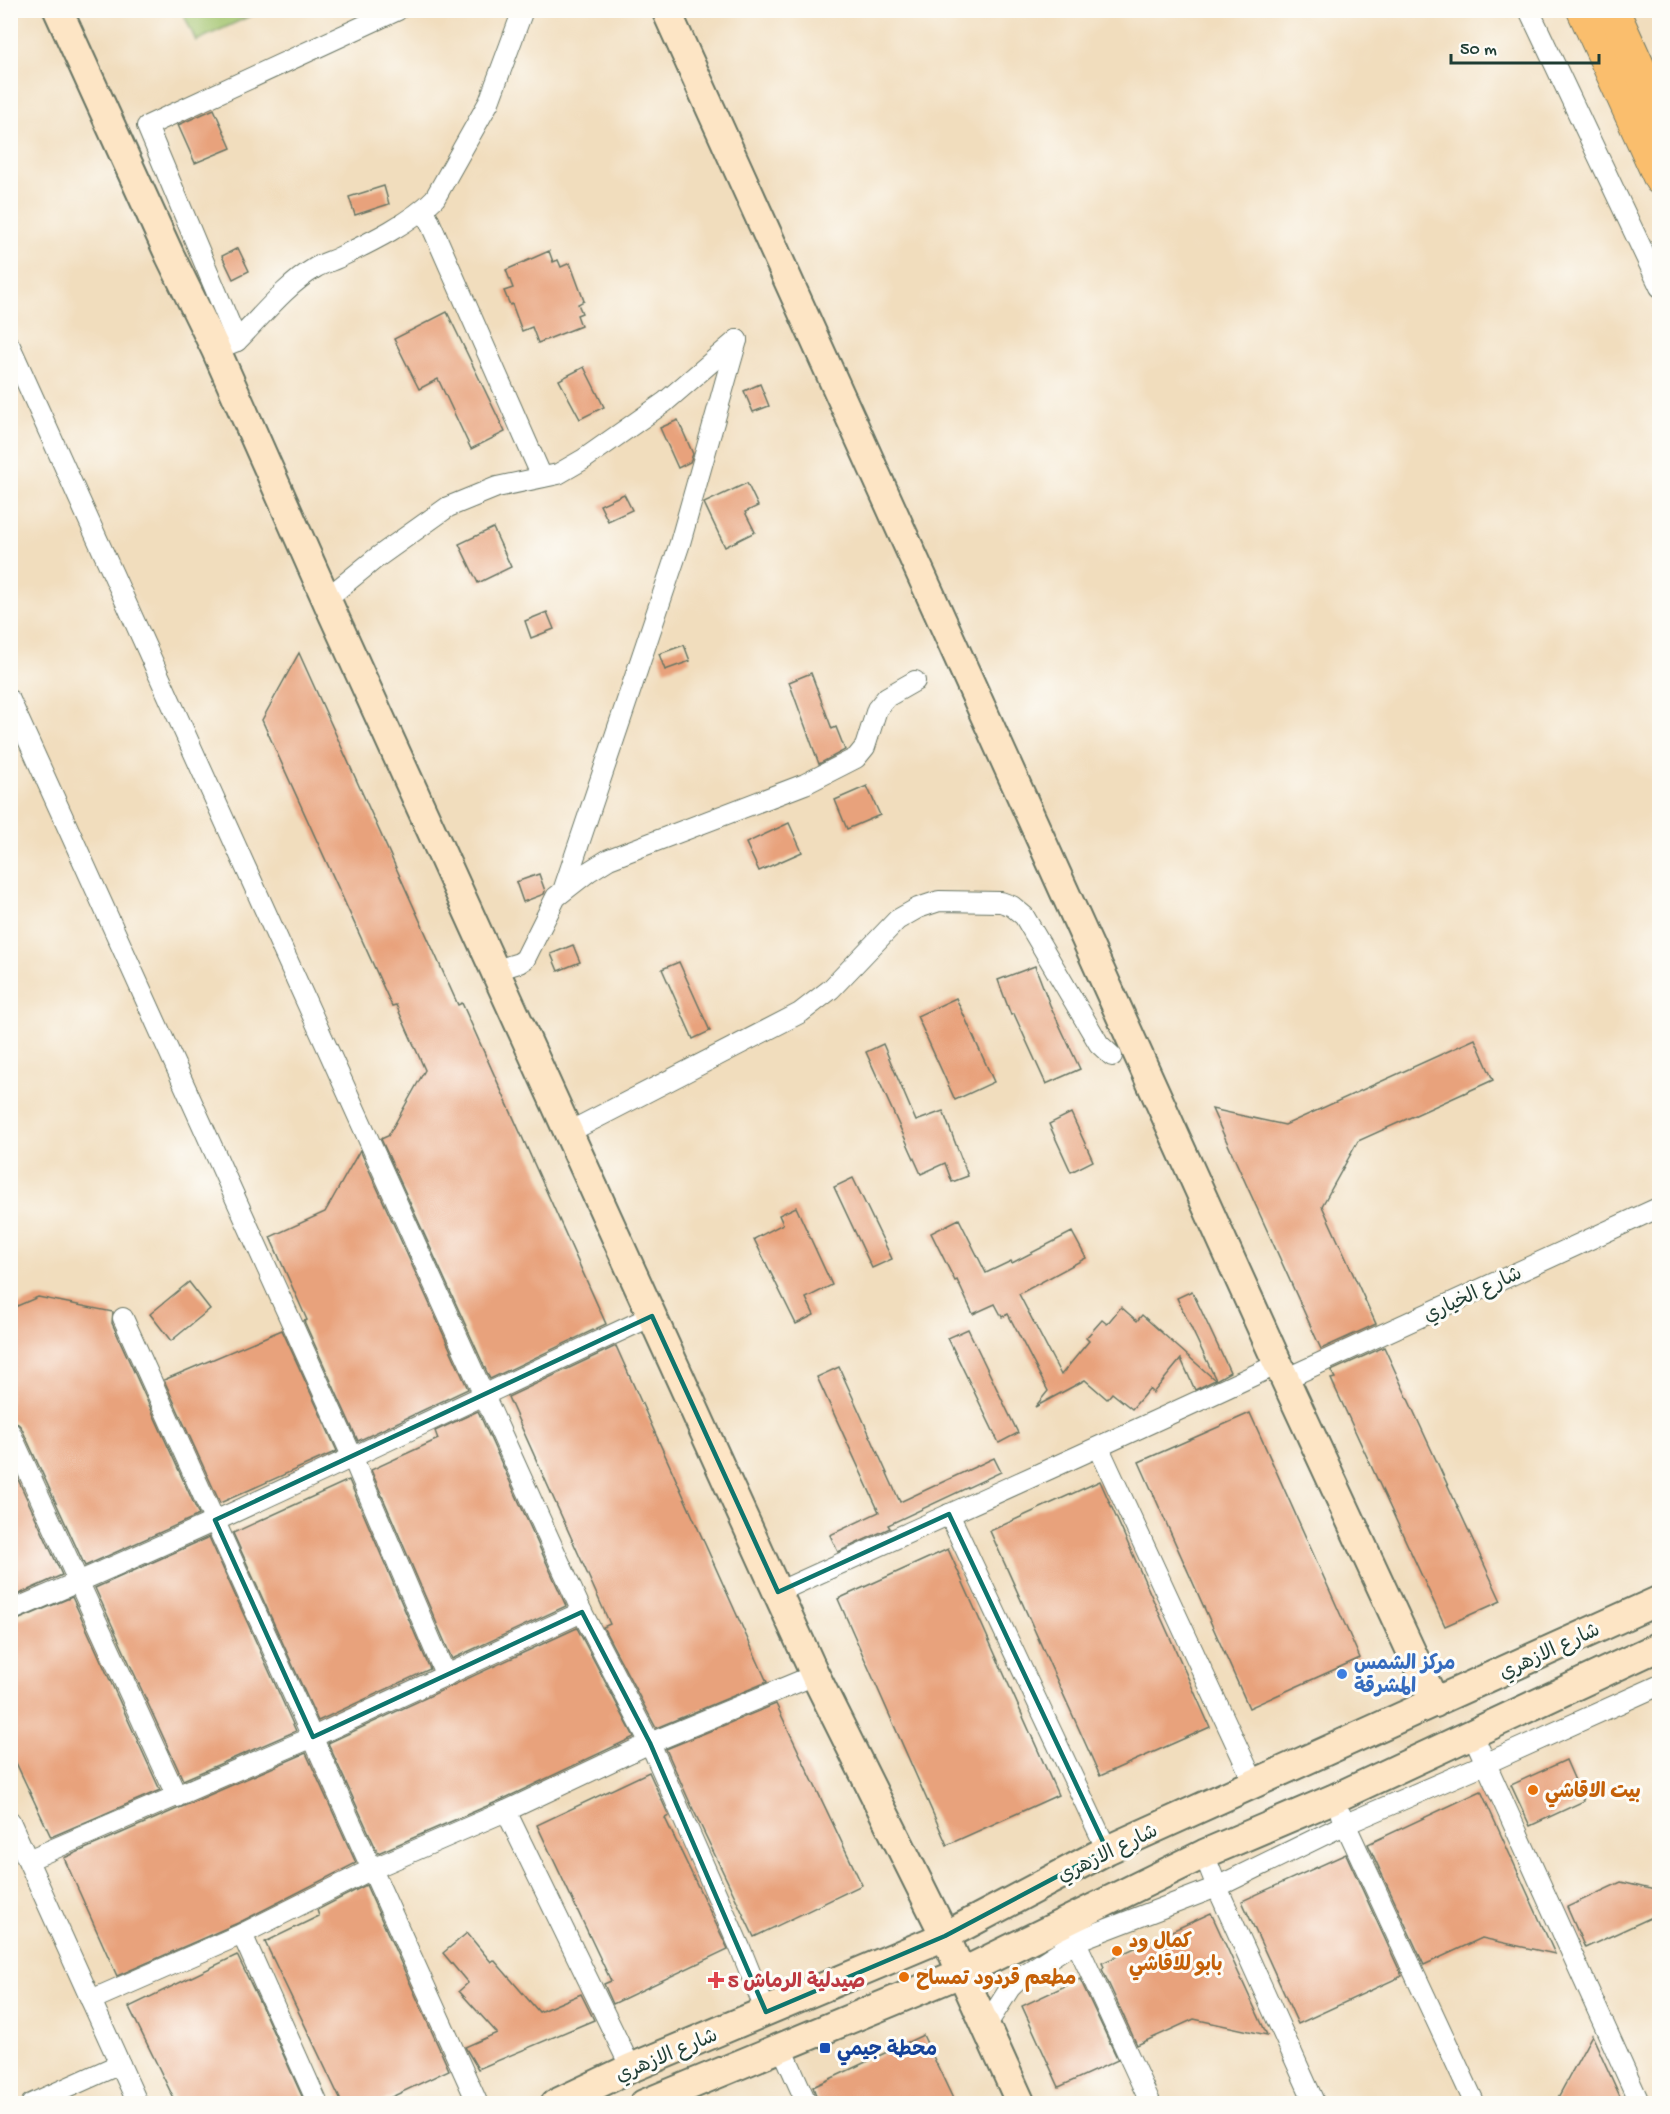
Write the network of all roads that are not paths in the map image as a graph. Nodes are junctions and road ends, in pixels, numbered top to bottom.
1 (58, 10) edge
2 (398, 10) edge
3 (523, 10) edge
4 (666, 10) edge
5 (1529, 10) edge
6 (1583, 10) edge
7 (1612, 10) edge
8 (1659, 114) edge
9 (1659, 175) edge
10 (424, 209) junction
11 (1659, 287) edge
12 (10, 346) edge
13 (226, 346) junction
14 (542, 477) junction
15 (326, 599) junction
16 (915, 681) dead end
17 (10, 700) edge
18 (564, 888) junction
19 (496, 970) junction
20 (1112, 1056) dead end
21 (569, 1132) junction
22 (1659, 1207) edge
23 (652, 1316) junction
24 (123, 1318) dead end
25 (1282, 1372) junction
26 (485, 1394) junction
27 (10, 1432) edge
28 (1099, 1448) junction
29 (352, 1456) junction
30 (949, 1514) junction
31 (215, 1520) junction
32 (79, 1582) junction
33 (778, 1592) junction
34 (1659, 1600) edge
35 (10, 1611) edge
36 (582, 1612) junction
37 (1659, 1646) edge
38 (815, 1675) junction
39 (446, 1676) junction
40 (1659, 1685) edge
41 (1435, 1703) junction
42 (1473, 1735) junction
43 (313, 1737) junction
44 (650, 1743) junction
45 (1487, 1763) junction
46 (1255, 1785) junction
47 (177, 1797) junction
48 (1333, 1800) junction
49 (506, 1811) junction
50 (10, 1821) edge
51 (1346, 1824) junction
52 (1107, 1850) junction
53 (1204, 1854) junction
54 (28, 1860) junction
55 (372, 1869) junction
56 (1217, 1887) junction
57 (1071, 1931) junction
58 (242, 1934) junction
59 (945, 1936) junction
60 (961, 1974) junction
61 (91, 2000) junction
62 (766, 2012) junction
63 (986, 2026) junction
64 (782, 2048) junction
65 (120, 2064) junction
66 (631, 2068) junction
67 (31, 2103) edge
68 (138, 2103) edge
69 (318, 2103) edge
70 (478, 2103) edge
71 (555, 2103) edge
72 (644, 2103) edge
73 (807, 2103) edge
74 (1021, 2103) edge
75 (1152, 2103) edge
76 (1315, 2103) edge
77 (1475, 2103) edge
78 (1640, 2103) edge

1 - 13 street
2 - 13 street
3 - 10 street
4 - 25 street
5 - 11 street
6 - 9 main road
7 - 8 main road
10 - 13 street
10 - 14 street
12 - 26 street
13 - 15 street
14 - 15 street
14 - 18 street
15 - 19 street
16 - 18 street
17 - 29 street
18 - 19 street
19 - 21 street
20 - 21 street
21 - 23 street
22 - 25 street, شارع الخياري
23 - 26 street
23 - 33 street
24 - 31 street
25 - 28 street, شارع الخياري
25 - 41 street
26 - 29 street
26 - 36 street
27 - 32 street
28 - 30 street, شارع الخياري
28 - 46 street
29 - 31 street
29 - 39 street
30 - 33 street, شارع الخياري
30 - 52 street
31 - 32 street
31 - 43 street
32 - 35 street
32 - 47 street
33 - 38 street
34 - 41 street, شارع الازهري
36 - 39 street
36 - 44 street
37 - 42 street, شارع الازهري
38 - 44 street
38 - 59 street
39 - 43 street
40 - 45 street
41 - 46 street, شارع الازهري
42 - 45 street
42 - 48 street, شارع الازهري
43 - 47 street
43 - 55 street
44 - 49 street
44 - 62 street
45 - 51 street
45 - 78 street
46 - 52 street, شارع الازهري
47 - 54 street
48 - 51 street
48 - 53 street, شارع الازهري
49 - 55 street
49 - 66 street
50 - 54 street
51 - 56 street
51 - 77 street
52 - 59 street, شارع الازهري
53 - 56 street
53 - 57 street, شارع الازهري
54 - 61 street
55 - 58 street
55 - 70 street
56 - 57 street
56 - 76 street
57 - 60 street, شارع الازهري
57 - 63 street
57 - 75 street
58 - 61 street
58 - 69 street
59 - 60 street
59 - 62 street, شارع الازهري
60 - 63 street
60 - 64 street, شارع الازهري
61 - 65 street
62 - 66 street, شارع الازهري
63 - 74 street
64 - 72 street, شارع الازهري
64 - 73 street
65 - 67 street
65 - 68 street
66 - 71 street, شارع الازهري

